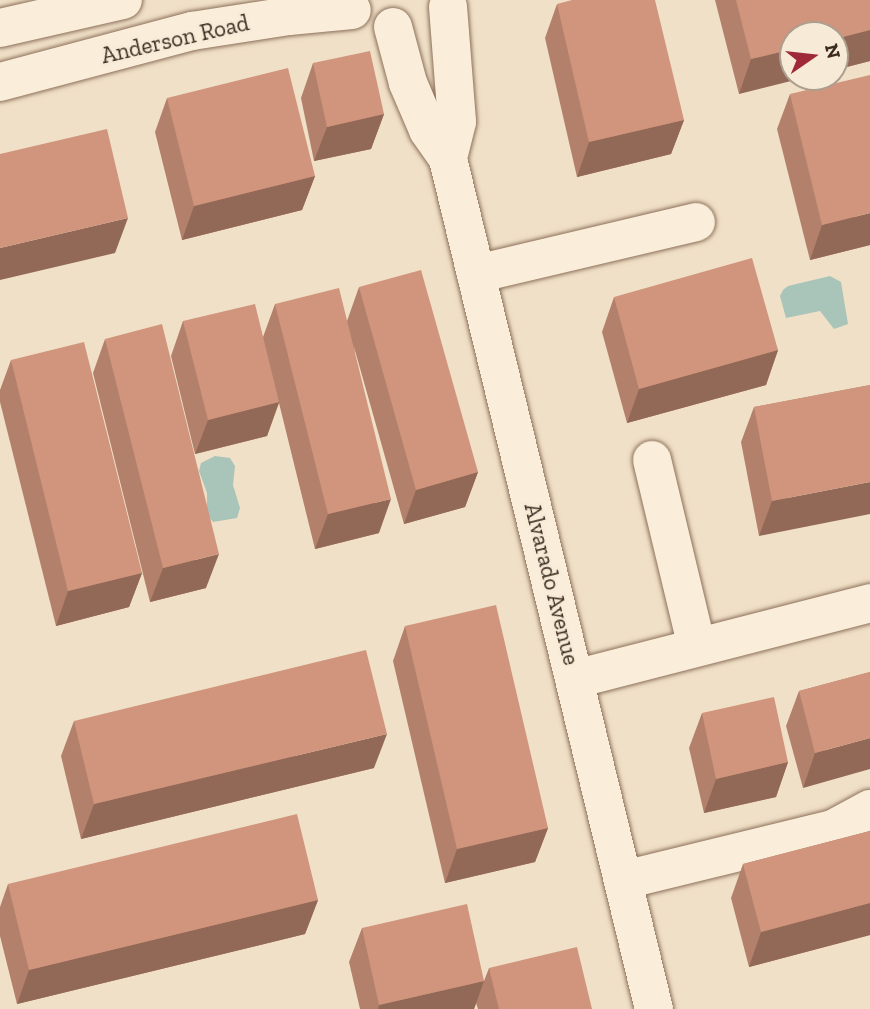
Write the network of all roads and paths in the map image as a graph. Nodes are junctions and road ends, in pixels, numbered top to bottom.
1 (123, 0) edge
2 (451, 3) edge
3 (349, 5) edge
4 (69, 6) edge
5 (393, 27) junction
6 (0, 28) edge
7 (0, 82) edge
8 (448, 159) junction
9 (696, 222) dead end
10 (477, 274) junction
11 (652, 460) dead end
12 (870, 603) edge
13 (697, 647) junction
14 (575, 679) junction
15 (870, 809) edge
16 (625, 880) junction
17 (654, 1009) edge

1 - 4 street
2 - 5 street
2 - 8 street, Alvarado Avenue
3 - 5 street
3 - 7 street, Anderson Road
4 - 6 street
5 - 8 street, Alvarado Avenue
8 - 10 street, Alvarado Avenue
9 - 10 street
10 - 14 street, Alvarado Avenue
11 - 13 street
12 - 13 street
13 - 14 street
14 - 16 street, Alvarado Avenue
15 - 16 street
16 - 17 street, Alvarado Avenue

